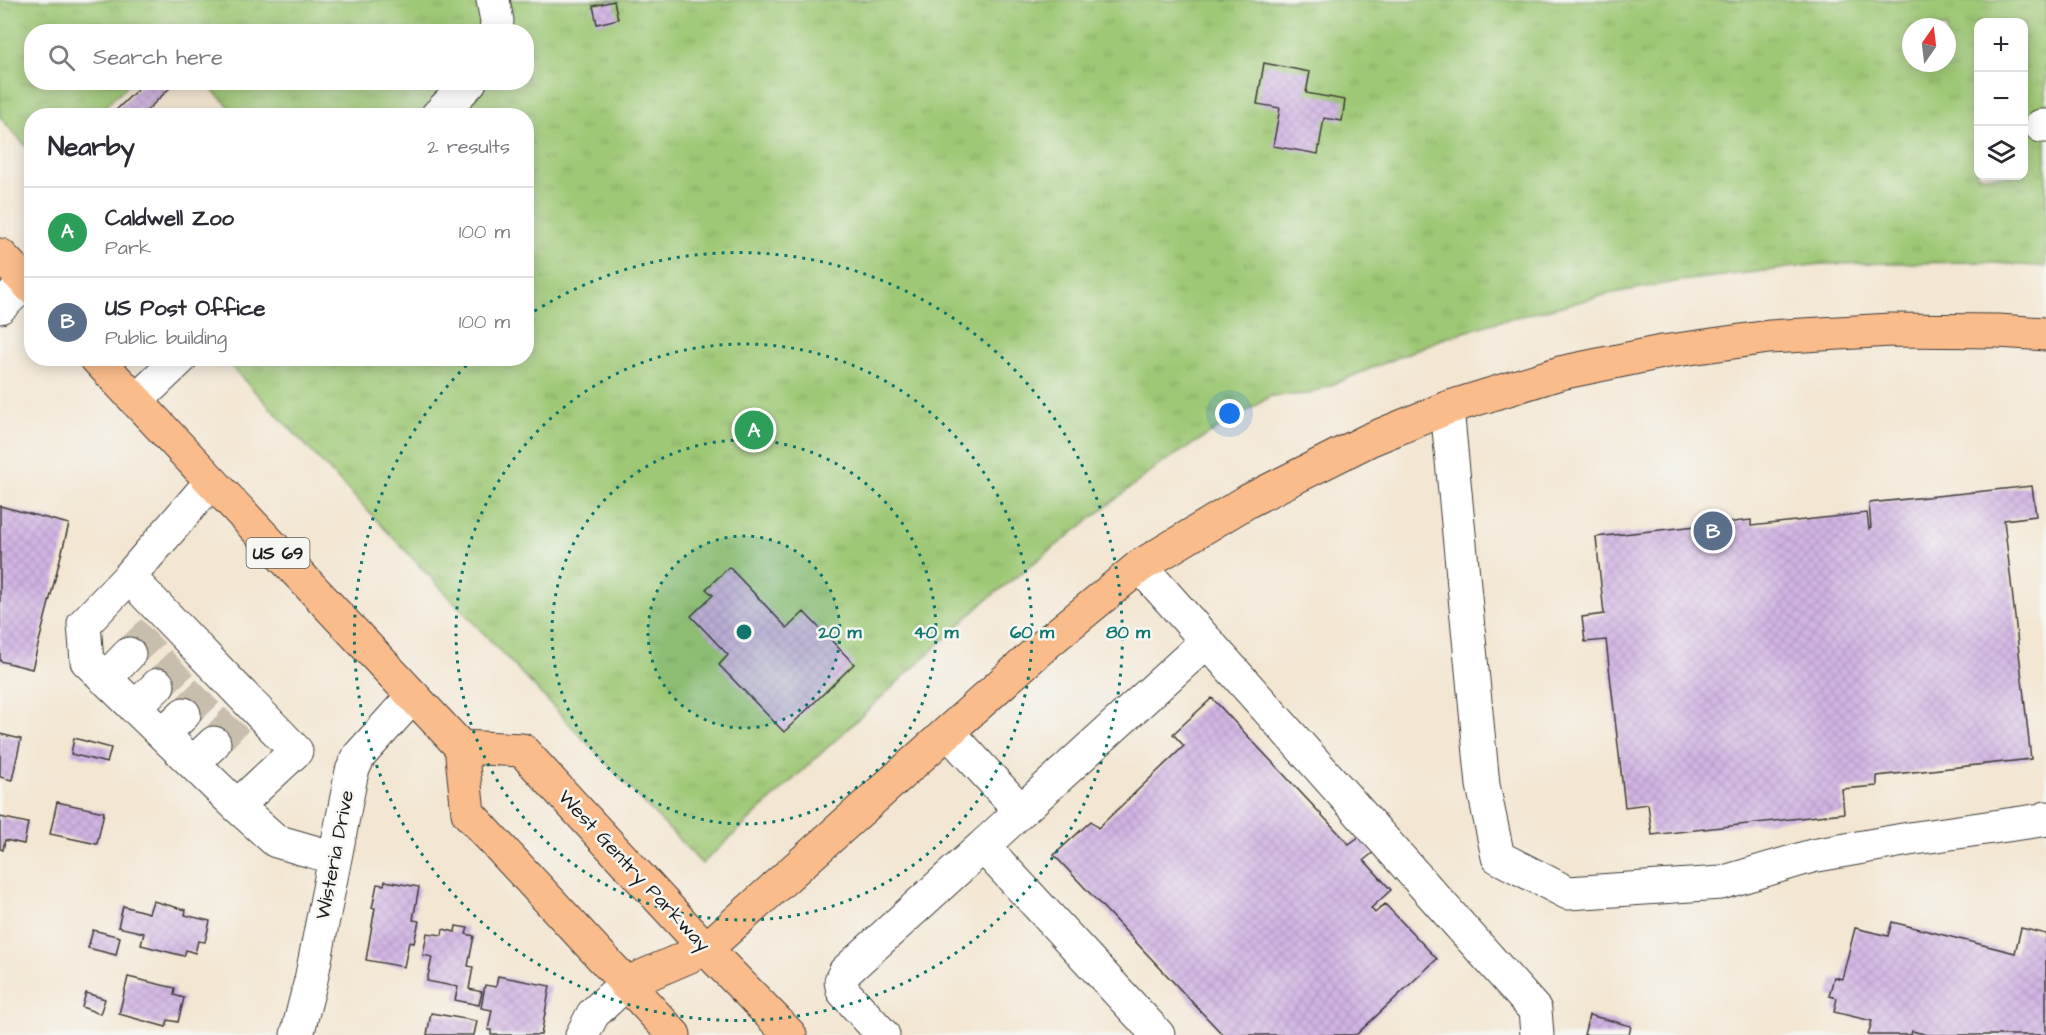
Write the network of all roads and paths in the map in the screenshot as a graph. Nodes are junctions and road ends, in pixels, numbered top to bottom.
1 (493, 0) edge
2 (497, 24) edge
3 (462, 90) edge
4 (445, 108) edge
5 (0, 255) edge
6 (24, 280) edge
7 (24, 289) edge
8 (0, 307) edge
9 (2046, 334) edge
10 (103, 366) edge
11 (173, 366) edge
12 (136, 401) junction
13 (1447, 408) junction
14 (211, 482) junction
15 (1140, 567) junction
16 (129, 577) junction
17 (1207, 642) junction
18 (129, 654) tunnel mouth
19 (105, 679) junction
20 (158, 685) tunnel mouth
21 (413, 696) junction
22 (135, 708) junction
23 (948, 732) junction
24 (461, 747) junction
25 (237, 806) junction
26 (1021, 811) junction
27 (2046, 818) edge
28 (983, 846) junction
29 (334, 858) junction
30 (706, 949) junction
31 (625, 984) junction
32 (297, 1035) edge
33 (582, 1035) edge
34 (674, 1035) edge
35 (790, 1035) edge
36 (883, 1035) edge
37 (1158, 1035) edge
38 (1537, 1035) edge

1 - 2 street
3 - 4 street
5 - 6 main road
7 - 8 street
9 - 13 main road
10 - 12 main road, US 69
11 - 12 street
12 - 14 main road, US 69
13 - 15 main road
13 - 27 street
14 - 16 street
14 - 21 main road, US 69
15 - 17 street
15 - 23 main road
16 - 19 street
16 - 25 street
17 - 26 street
17 - 38 street
18 - 19 street
19 - 22 street
20 - 22 street
21 - 24 main road, US 69
21 - 29 street, Wisteria Drive
22 - 25 street
23 - 26 street
23 - 30 main road
24 - 30 main road, West Gentry Parkway
24 - 31 main road
25 - 29 street
26 - 28 street
28 - 36 street
28 - 37 street
29 - 32 street, Wisteria Drive
30 - 31 main road
30 - 35 main road, West Gentry Parkway
31 - 33 street
31 - 34 main road

